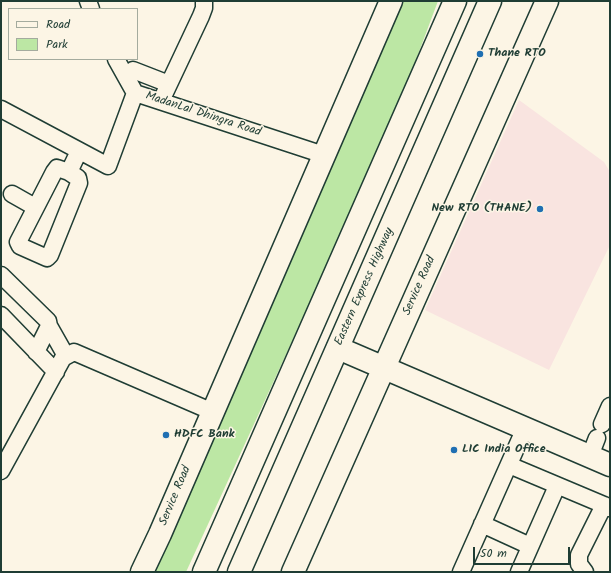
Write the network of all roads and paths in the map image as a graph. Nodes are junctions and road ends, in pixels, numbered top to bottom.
1 (204, 1) edge
2 (391, 1) edge
3 (455, 1) edge
4 (490, 1) edge
5 (547, 1) edge
6 (117, 60) edge
7 (133, 70) dead end
8 (169, 84) junction
9 (135, 93) junction
10 (161, 101) junction
11 (1, 109) edge
12 (79, 151) junction
13 (324, 155) junction
14 (69, 172) junction
15 (12, 194) dead end
16 (35, 207) junction
17 (1, 275) edge
18 (1, 315) edge
19 (49, 326) junction
20 (338, 348) junction
21 (36, 352) junction
22 (66, 356) junction
23 (384, 368) junction
24 (56, 372) junction
25 (610, 406) edge
26 (213, 412) junction
27 (526, 428) junction
28 (596, 440) junction
29 (509, 465) junction
30 (610, 465) edge
31 (1, 471) edge
32 (557, 486) junction
33 (607, 507) edge
34 (482, 524) junction
35 (530, 546) junction
36 (142, 572) edge
37 (204, 572) edge
38 (239, 572) edge
39 (293, 572) edge
40 (461, 572) edge
41 (519, 572) edge
42 (585, 572) edge

1 - 8 street
2 - 13 main road, Service Road
3 - 37 main road
4 - 20 main road, Eastern Express Highway
5 - 23 main road, Service Road
6 - 9 street
7 - 8 street
8 - 10 street
9 - 10 street, MadanLal Dhingra Road
9 - 12 street, MadanLal Dhingra Road
10 - 13 street, MadanLal Dhingra Road
11 - 12 street, MadanLal Dhingra Road
12 - 14 street
13 - 26 main road, Service Road
14 - 16 street
14 - 16 street
15 - 16 street
17 - 19 street
18 - 21 street
19 - 21 street
19 - 22 street
20 - 23 main road
20 - 38 main road, Eastern Express Highway
21 - 24 street
22 - 24 street
22 - 26 street
23 - 27 main road
23 - 39 main road, Service Road
24 - 31 street
25 - 28 street
26 - 36 main road, Service Road
27 - 28 main road
27 - 29 street
28 - 30 main road
29 - 32 street
29 - 34 street
32 - 33 street
32 - 35 street
33 - 42 street
34 - 35 street
34 - 40 street
35 - 41 street

